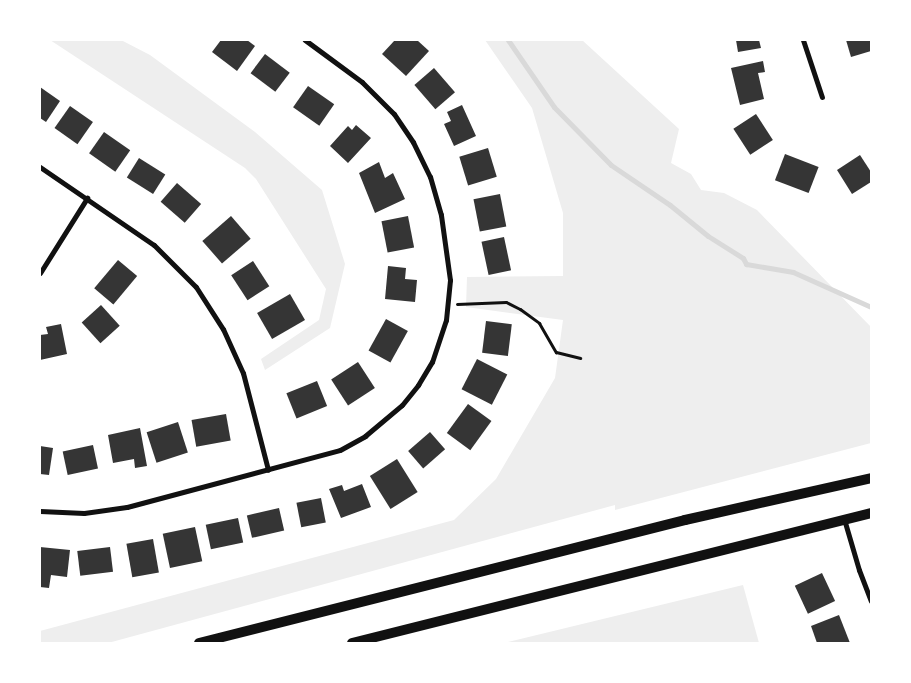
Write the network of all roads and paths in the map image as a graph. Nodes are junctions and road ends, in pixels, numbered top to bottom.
1 (305, 40) edge
2 (802, 40) edge
3 (822, 97) dead end
4 (40, 168) edge
5 (87, 198) junction
6 (40, 273) edge
7 (448, 305) junction
8 (580, 358) dead end
9 (268, 470) junction
10 (871, 478) edge
11 (40, 511) edge
12 (871, 513) edge
13 (844, 518) junction
14 (871, 601) edge
15 (199, 643) edge
16 (352, 643) edge

1 - 7 street
2 - 3 street
4 - 5 street
5 - 6 street
5 - 9 street
7 - 8 path
7 - 9 street
9 - 11 street
10 - 15 main road
12 - 13 main road
13 - 14 street
13 - 16 main road

